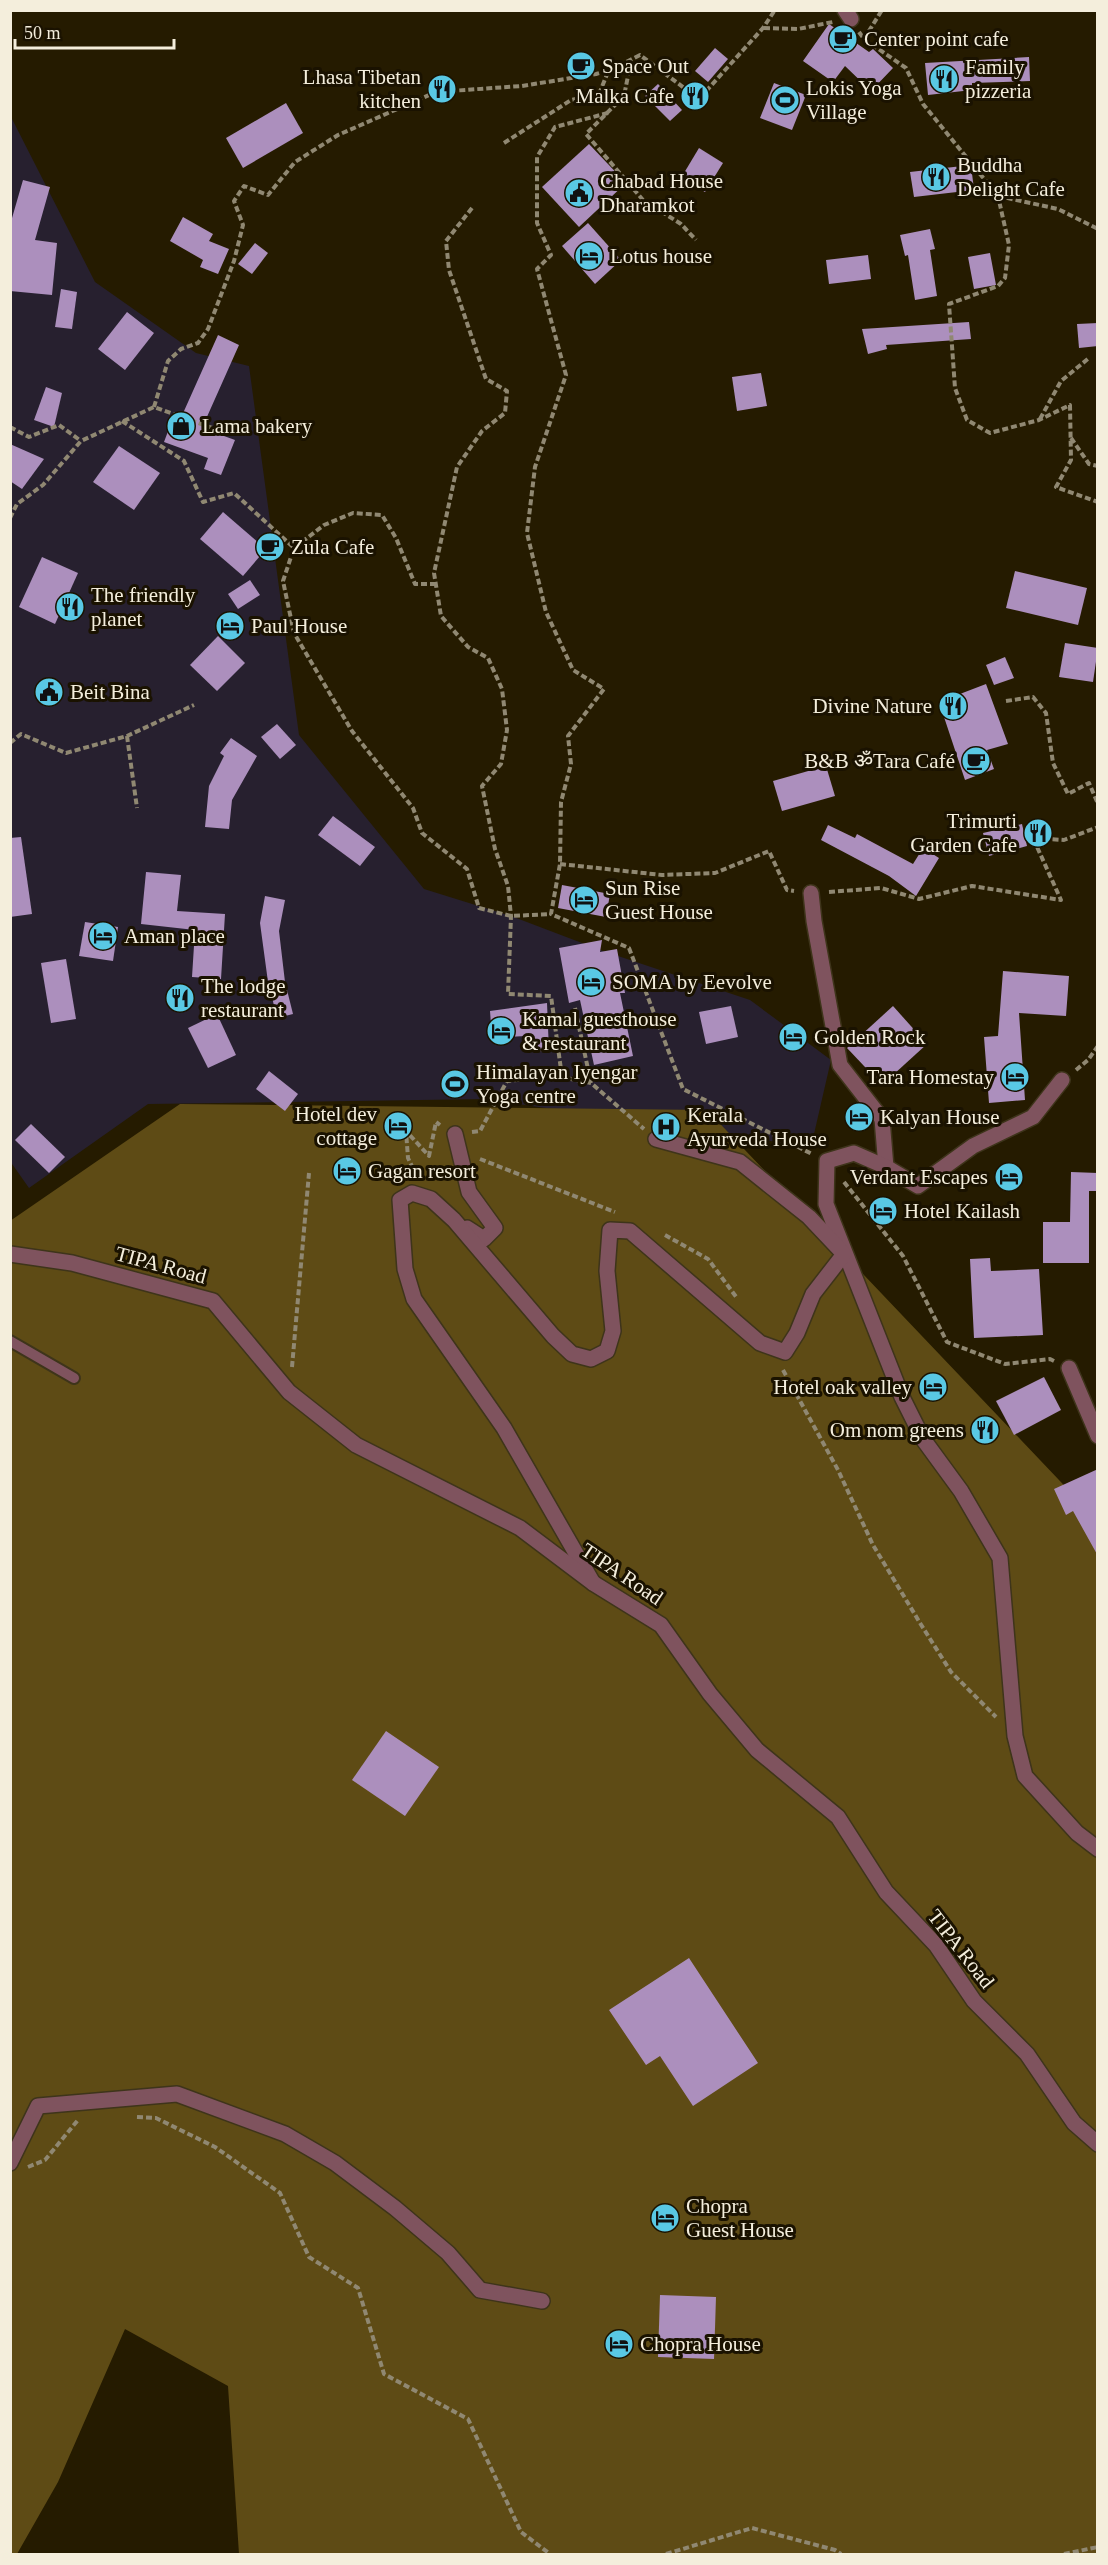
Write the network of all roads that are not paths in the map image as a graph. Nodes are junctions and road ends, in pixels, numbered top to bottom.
1 (811, 893) road end
2 (1062, 1080) road end
3 (455, 1134) road end
4 (656, 1139) road end
5 (886, 1167) junction
6 (454, 1220) junction
7 (10, 1254) edge
8 (844, 1254) junction
9 (10, 1341) edge
10 (1069, 1368) road end
11 (74, 1378) dead end
12 (1098, 1436) edge
13 (593, 1583) junction
14 (1098, 1849) edge
15 (1098, 2144) edge
16 (15, 2167) edge
17 (542, 2301) dead end

1 - 5 street
2 - 5 street
3 - 6 street
4 - 8 street
5 - 8 street
6 - 8 street
6 - 13 street
7 - 13 street, TIPA Road
8 - 14 street
9 - 11 lane
10 - 12 street
13 - 15 street, TIPA Road
16 - 17 street

